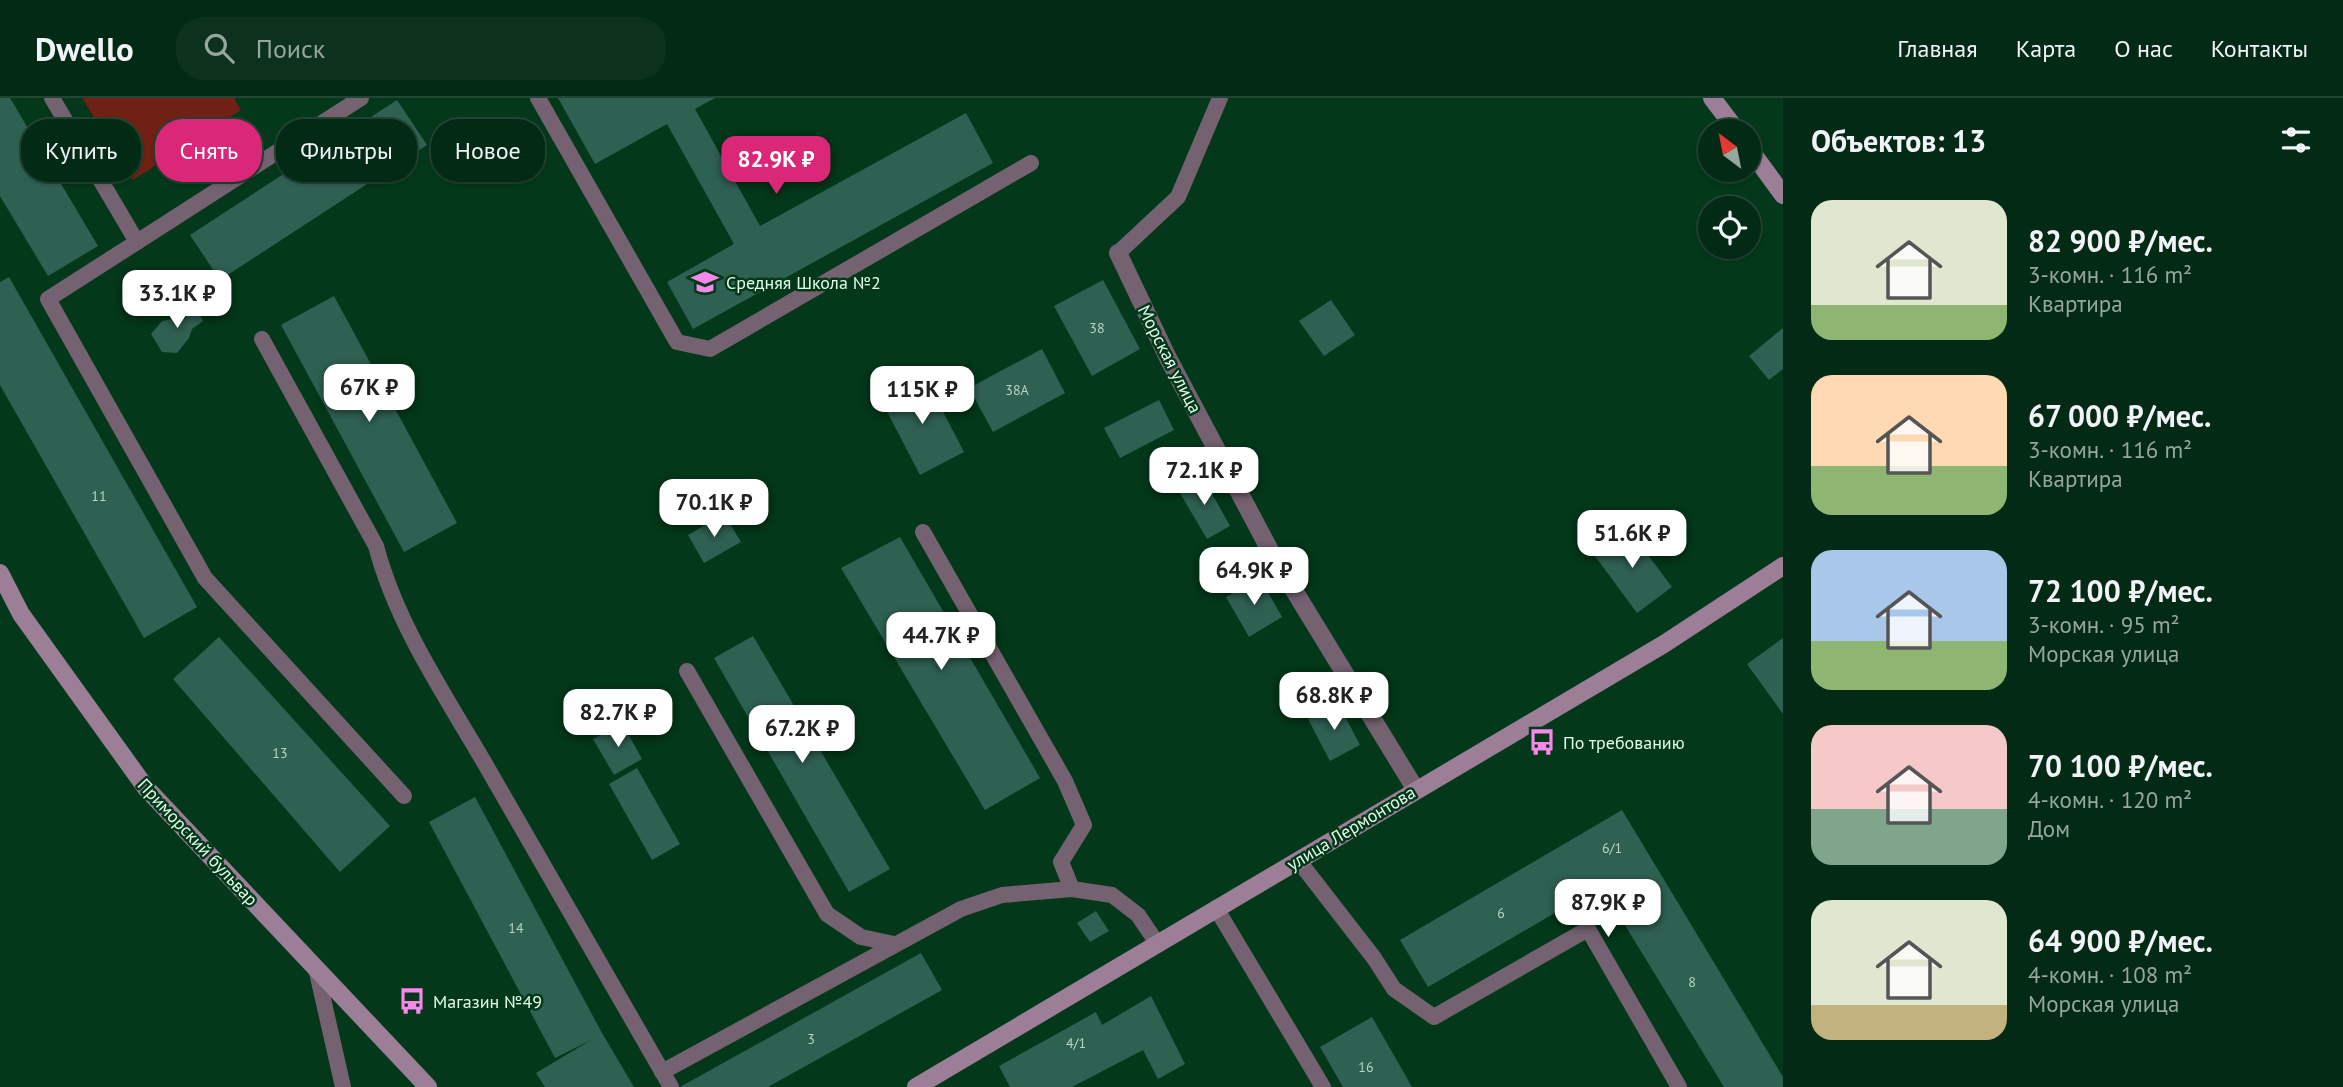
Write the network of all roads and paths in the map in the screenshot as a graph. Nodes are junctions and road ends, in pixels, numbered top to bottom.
1 (52, 98) edge
2 (361, 98) edge
3 (538, 98) edge
4 (1220, 98) edge
5 (1712, 98) edge
6 (1728, 119) edge
7 (1031, 163) dead end
8 (1761, 165) edge
9 (1783, 195) edge
10 (137, 242) junction
11 (1118, 253) joint
12 (262, 339) dead end
13 (923, 532) dead end
14 (1783, 566) edge
15 (0, 573) edge
16 (687, 671) dead end
17 (1416, 790) junction
18 (404, 796) dead end
19 (1298, 860) junction
20 (1072, 889) junction
21 (1216, 908) junction
22 (1157, 943) junction
23 (894, 944) junction
24 (316, 968) junction
25 (662, 1072) junction
26 (343, 1087) edge
27 (428, 1087) edge
28 (671, 1087) edge
29 (916, 1087) edge
30 (1322, 1087) edge
31 (1679, 1087) edge

1 - 10 lane
2 - 10 lane
3 - 7 lane
4 - 11 lane
5 - 6 street
8 - 9 street
10 - 18 lane
11 - 17 street, Морская улица
12 - 25 lane
13 - 20 lane
14 - 17 street, улица Лермонтова
15 - 24 street, Приморский бульвар
16 - 23 lane
17 - 19 street, улица Лермонтова
19 - 21 street, улица Лермонтова
19 - 31 lane
20 - 22 lane
20 - 23 lane
21 - 22 street, улица Лермонтова
21 - 30 lane
22 - 29 street, улица Лермонтова
23 - 25 lane
24 - 26 lane
24 - 27 street, Приморский бульвар
25 - 28 lane

